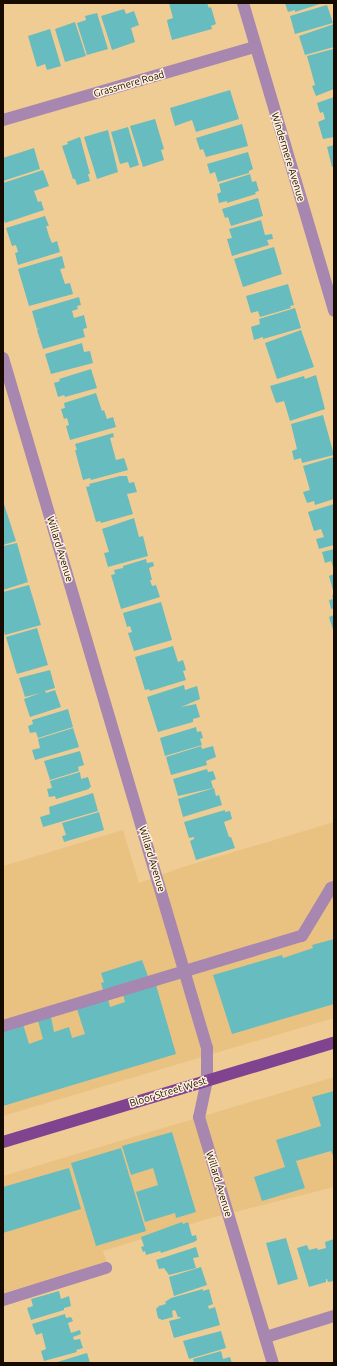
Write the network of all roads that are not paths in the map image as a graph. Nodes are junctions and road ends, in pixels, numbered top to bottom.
1 (242, 3) edge
2 (255, 47) junction
3 (3, 120) edge
4 (334, 311) edge
5 (3, 358) edge
6 (334, 887) edge
7 (185, 972) junction
8 (3, 1026) edge
9 (334, 1043) edge
10 (207, 1080) junction
11 (3, 1142) edge
12 (106, 1268) dead end
13 (3, 1300) edge
14 (334, 1316) edge
15 (266, 1337) junction
16 (273, 1363) edge

1 - 2 street, Windermere Avenue
2 - 3 street, Grassmere Road
2 - 4 street, Windermere Avenue
5 - 7 street, Willard Avenue
6 - 7 street
7 - 8 street
7 - 10 street, Willard Avenue
9 - 10 main road, Bloor Street West
10 - 11 main road, Bloor Street West
10 - 15 street, Willard Avenue
12 - 13 street
14 - 15 street
15 - 16 street, Willard Avenue

